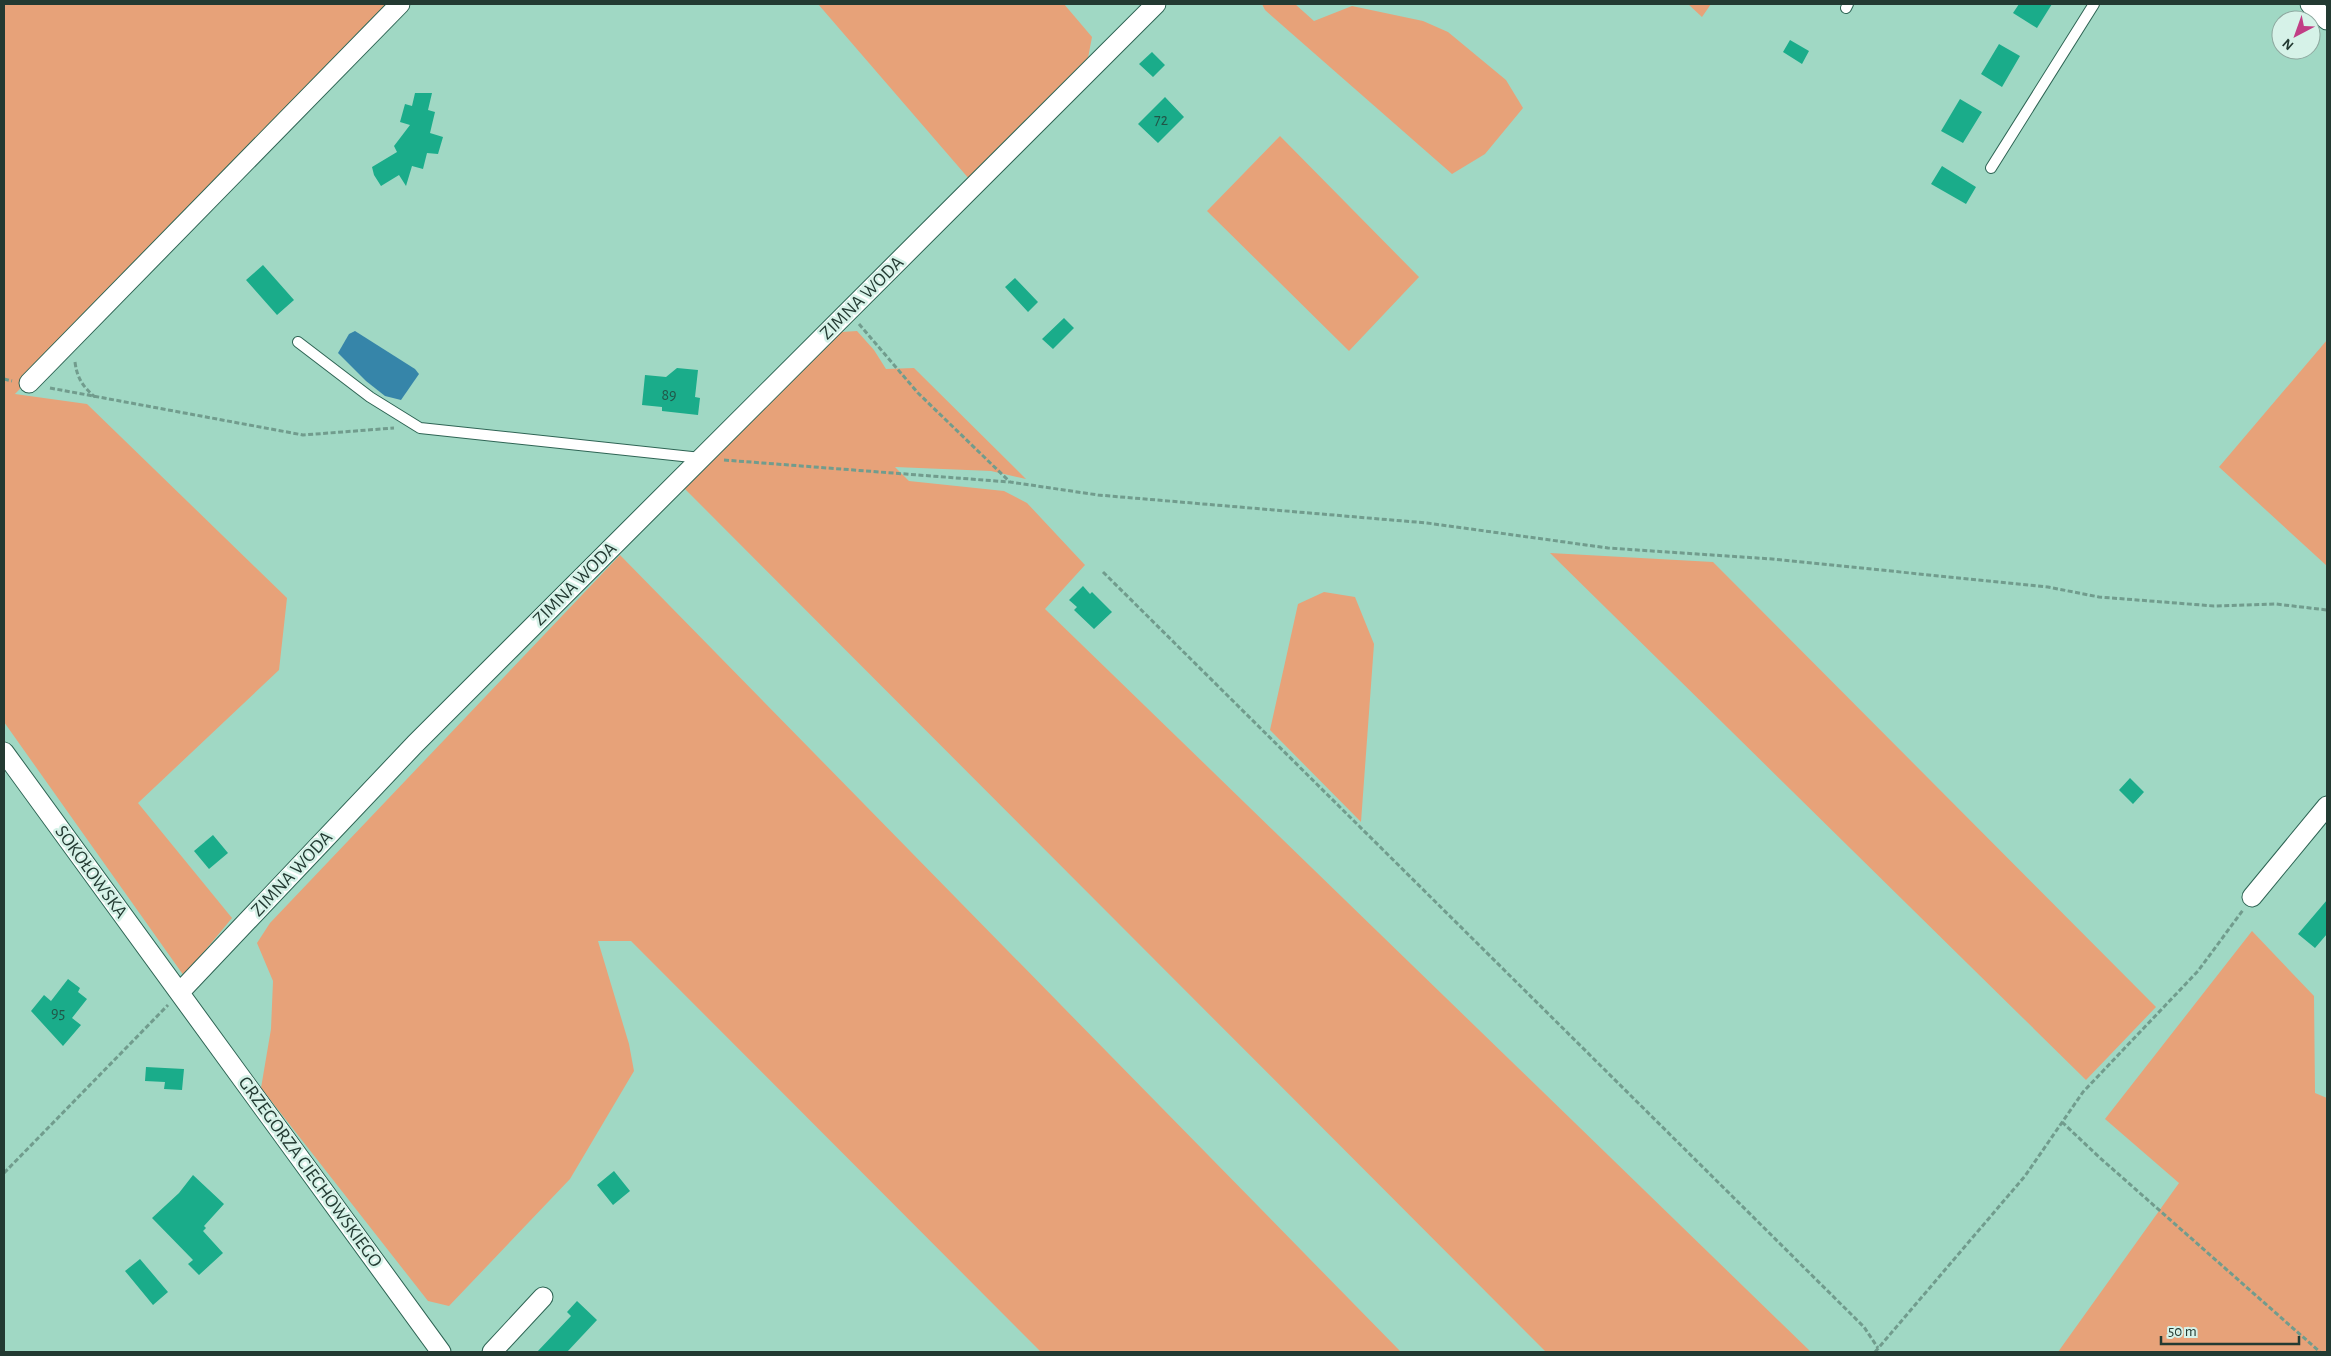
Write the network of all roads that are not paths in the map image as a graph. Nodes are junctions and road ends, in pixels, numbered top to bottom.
1 (400, 4) edge
2 (1156, 4) edge
3 (2094, 4) edge
4 (2310, 4) edge
5 (2327, 20) edge
6 (1992, 168) dead end
7 (298, 342) dead end
8 (29, 383) road end
9 (701, 458) junction
10 (4, 752) edge
11 (2327, 806) edge
12 (2252, 898) road end
13 (180, 992) junction
14 (543, 1297) dead end
15 (441, 1352) edge
16 (492, 1352) edge

1 - 8 street
2 - 9 street, ZIMNA WODA
3 - 6 lane
4 - 5 street
7 - 9 lane
9 - 13 street, ZIMNA WODA
10 - 13 street, SOKOŁOWSKA
11 - 12 street
13 - 15 street, GRZEGORZA CIECHOWSKIEGO
14 - 16 street

